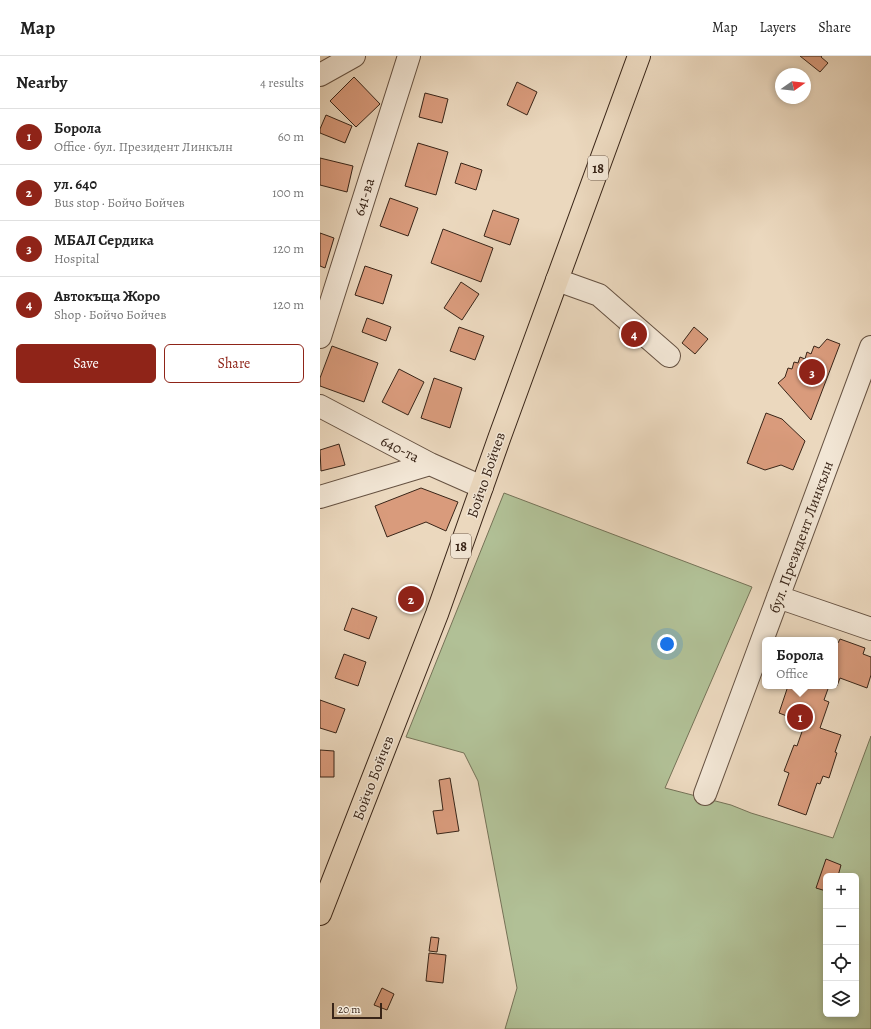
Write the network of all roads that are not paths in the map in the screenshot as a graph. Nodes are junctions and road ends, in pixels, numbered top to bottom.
1 (354, 56) edge
2 (409, 56) edge
3 (639, 57) edge
4 (320, 75) edge
5 (557, 280) junction
6 (320, 337) edge
7 (871, 347) edge
8 (669, 356) dead end
9 (320, 406) edge
10 (430, 464) junction
11 (482, 487) junction
12 (320, 497) edge
13 (778, 597) junction
14 (871, 629) edge
15 (763, 637) edge
16 (762, 641) edge
17 (706, 794) dead end
18 (320, 912) edge

1 - 4 street
2 - 6 street, 641-ва
3 - 5 highway, Бойчо Бойчев / 18
5 - 8 street
5 - 11 highway, Бойчо Бойчев / 18
7 - 13 street, бул. Президент Линкълн
9 - 10 street, 640-та
10 - 11 street, 640-та
10 - 12 street
11 - 18 highway, Бойчо Бойчев / 18
13 - 14 street
13 - 15 street, бул. Президент Линкълн
16 - 17 street, бул. Президент Линкълн

